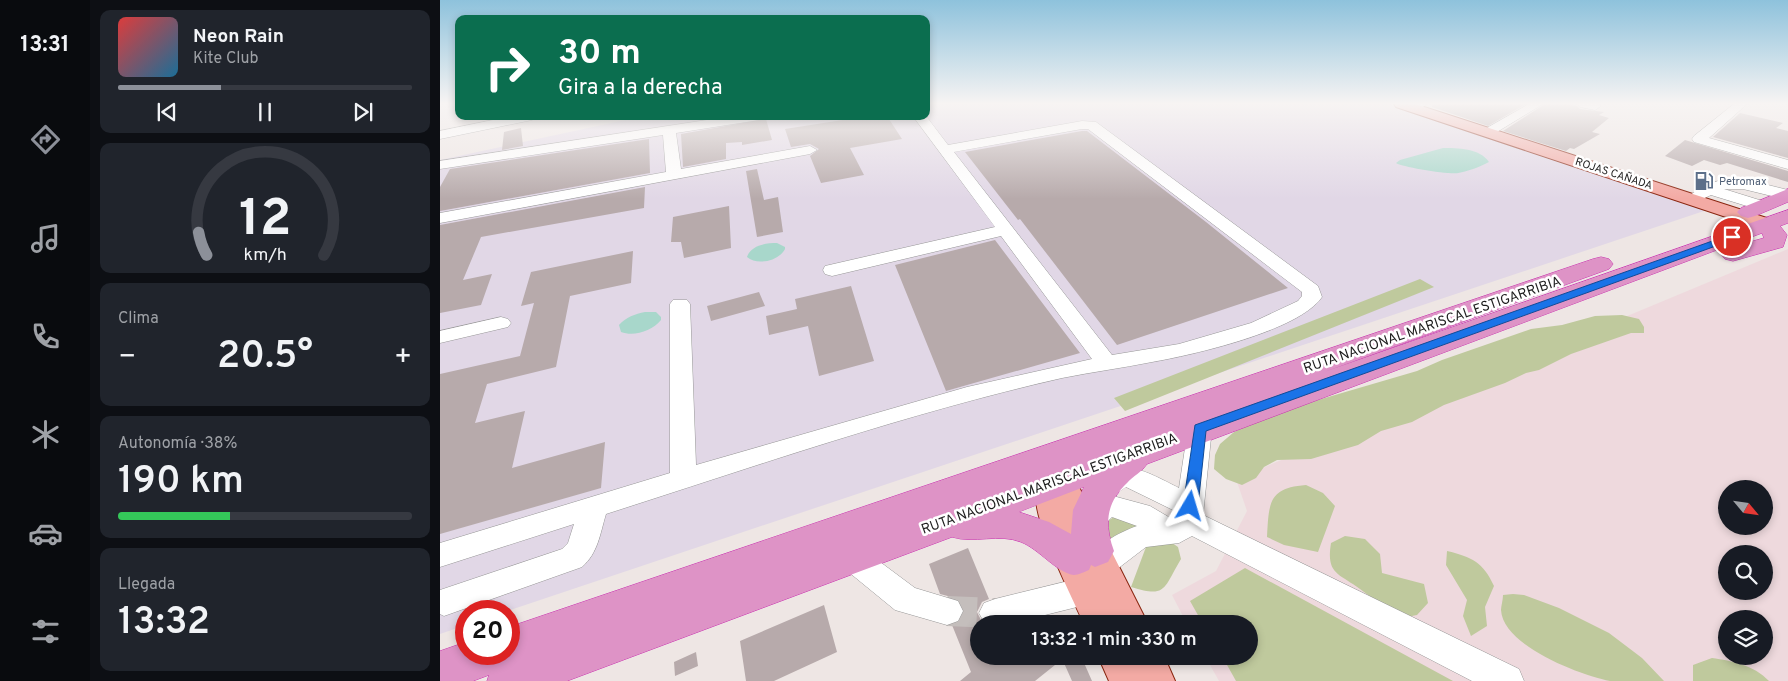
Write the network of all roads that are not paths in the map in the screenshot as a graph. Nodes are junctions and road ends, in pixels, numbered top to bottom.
1 (631, 136) edge
2 (670, 136) edge
3 (934, 136) edge
4 (1022, 136) edge
5 (1105, 136) edge
6 (1499, 136) edge
7 (1703, 136) edge
8 (810, 150) dead end
9 (944, 150) junction
10 (440, 165) edge
11 (1788, 165) edge
12 (674, 176) junction
13 (1710, 190) junction
14 (1788, 195) edge
15 (1692, 199) junction
16 (1764, 215) edge
17 (440, 218) edge
18 (1005, 230) junction
19 (832, 270) dead end
20 (680, 304) dead end
21 (501, 323) dead end
22 (440, 337) edge
23 (1107, 364) junction
24 (1282, 377) junction
25 (1200, 428) junction
26 (1156, 445) junction
27 (683, 478) junction
28 (1054, 484) junction
29 (1150, 486) junction
30 (594, 506) junction
31 (1131, 511) junction
32 (1182, 519) junction
33 (922, 530) junction
34 (833, 548) junction
35 (1090, 551) junction
36 (440, 555) edge
37 (444, 602) dead end
38 (947, 611) tunnel mouth
39 (995, 613) tunnel mouth
40 (1102, 615) edge
41 (1123, 615) edge
42 (1123, 665) edge
43 (1147, 665) edge
44 (508, 668) edge
45 (440, 672) edge
46 (1130, 681) edge
47 (1154, 681) edge
48 (1507, 681) edge

1 - 10 street
2 - 12 street
3 - 9 street
4 - 9 street
5 - 23 street
6 - 15 main road, ROJAS CAÑADA
7 - 11 street
8 - 12 street
9 - 18 street
12 - 17 street
13 - 14 street
13 - 15 street
13 - 16 street
14 - 16 highway, RUTA NACIONAL MARISCAL ESTIGARRIBIA
15 - 16 main road, ROJAS CAÑADA
16 - 24 highway, RUTA NACIONAL MARISCAL ESTIGARRIBIA
16 - 25 highway, RUTA NACIONAL MARISCAL ESTIGARRIBIA
18 - 19 street
18 - 23 street
20 - 27 street
21 - 22 street
23 - 27 street
24 - 28 highway
24 - 34 highway, RUTA NACIONAL MARISCAL ESTIGARRIBIA
25 - 26 highway, RUTA NACIONAL MARISCAL ESTIGARRIBIA
25 - 32 street
26 - 28 highway, RUTA NACIONAL MARISCAL ESTIGARRIBIA
26 - 35 highway
27 - 30 street
28 - 33 highway, RUTA NACIONAL MARISCAL ESTIGARRIBIA
28 - 34 highway
28 - 35 main road
29 - 31 street
29 - 32 street
29 - 35 street
30 - 36 street
30 - 37 street
31 - 32 street
31 - 35 street
32 - 35 street
32 - 48 street
33 - 34 highway, RUTA NACIONAL MARISCAL ESTIGARRIBIA
33 - 35 highway
34 - 38 street
34 - 44 highway, RUTA NACIONAL MARISCAL ESTIGARRIBIA
35 - 39 street
35 - 40 main road
35 - 41 main road
42 - 46 main road
43 - 47 main road
44 - 45 highway, RUTA NACIONAL MARISCAL ESTIGARRIBIA

